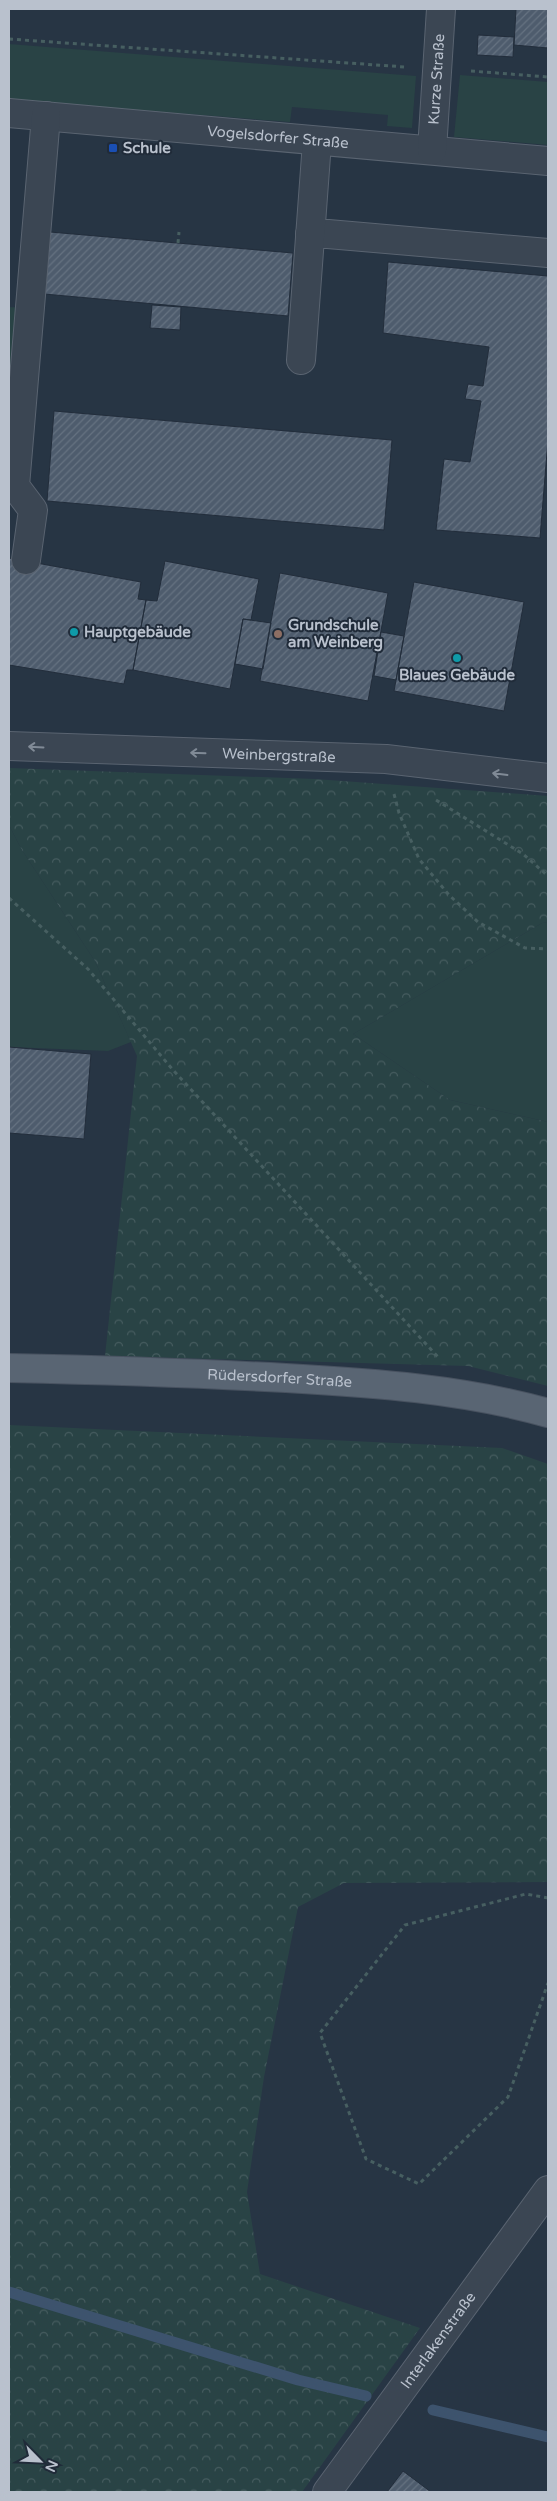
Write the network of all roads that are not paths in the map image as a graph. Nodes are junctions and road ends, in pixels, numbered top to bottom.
1 (441, 9) edge
2 (9, 113) edge
3 (46, 116) junction
4 (317, 142) junction
5 (432, 150) junction
6 (548, 161) edge
7 (310, 234) junction
8 (548, 253) edge
9 (301, 360) dead end
10 (26, 560) dead end
11 (9, 746) edge
12 (548, 778) edge
13 (9, 1368) edge
14 (548, 1413) edge
15 (548, 2190) edge
16 (327, 2492) edge

1 - 5 street, Kurze Straße
2 - 3 street, Vogelsdorfer Straße
3 - 4 street, Vogelsdorfer Straße
3 - 10 street
4 - 5 street, Vogelsdorfer Straße
4 - 7 street
5 - 6 street, Vogelsdorfer Straße
7 - 8 street
7 - 9 street
12 -> 11 street, Weinbergstraße
13 - 14 main road, Rüdersdorfer Straße
15 - 16 street, Interlakenstraße

